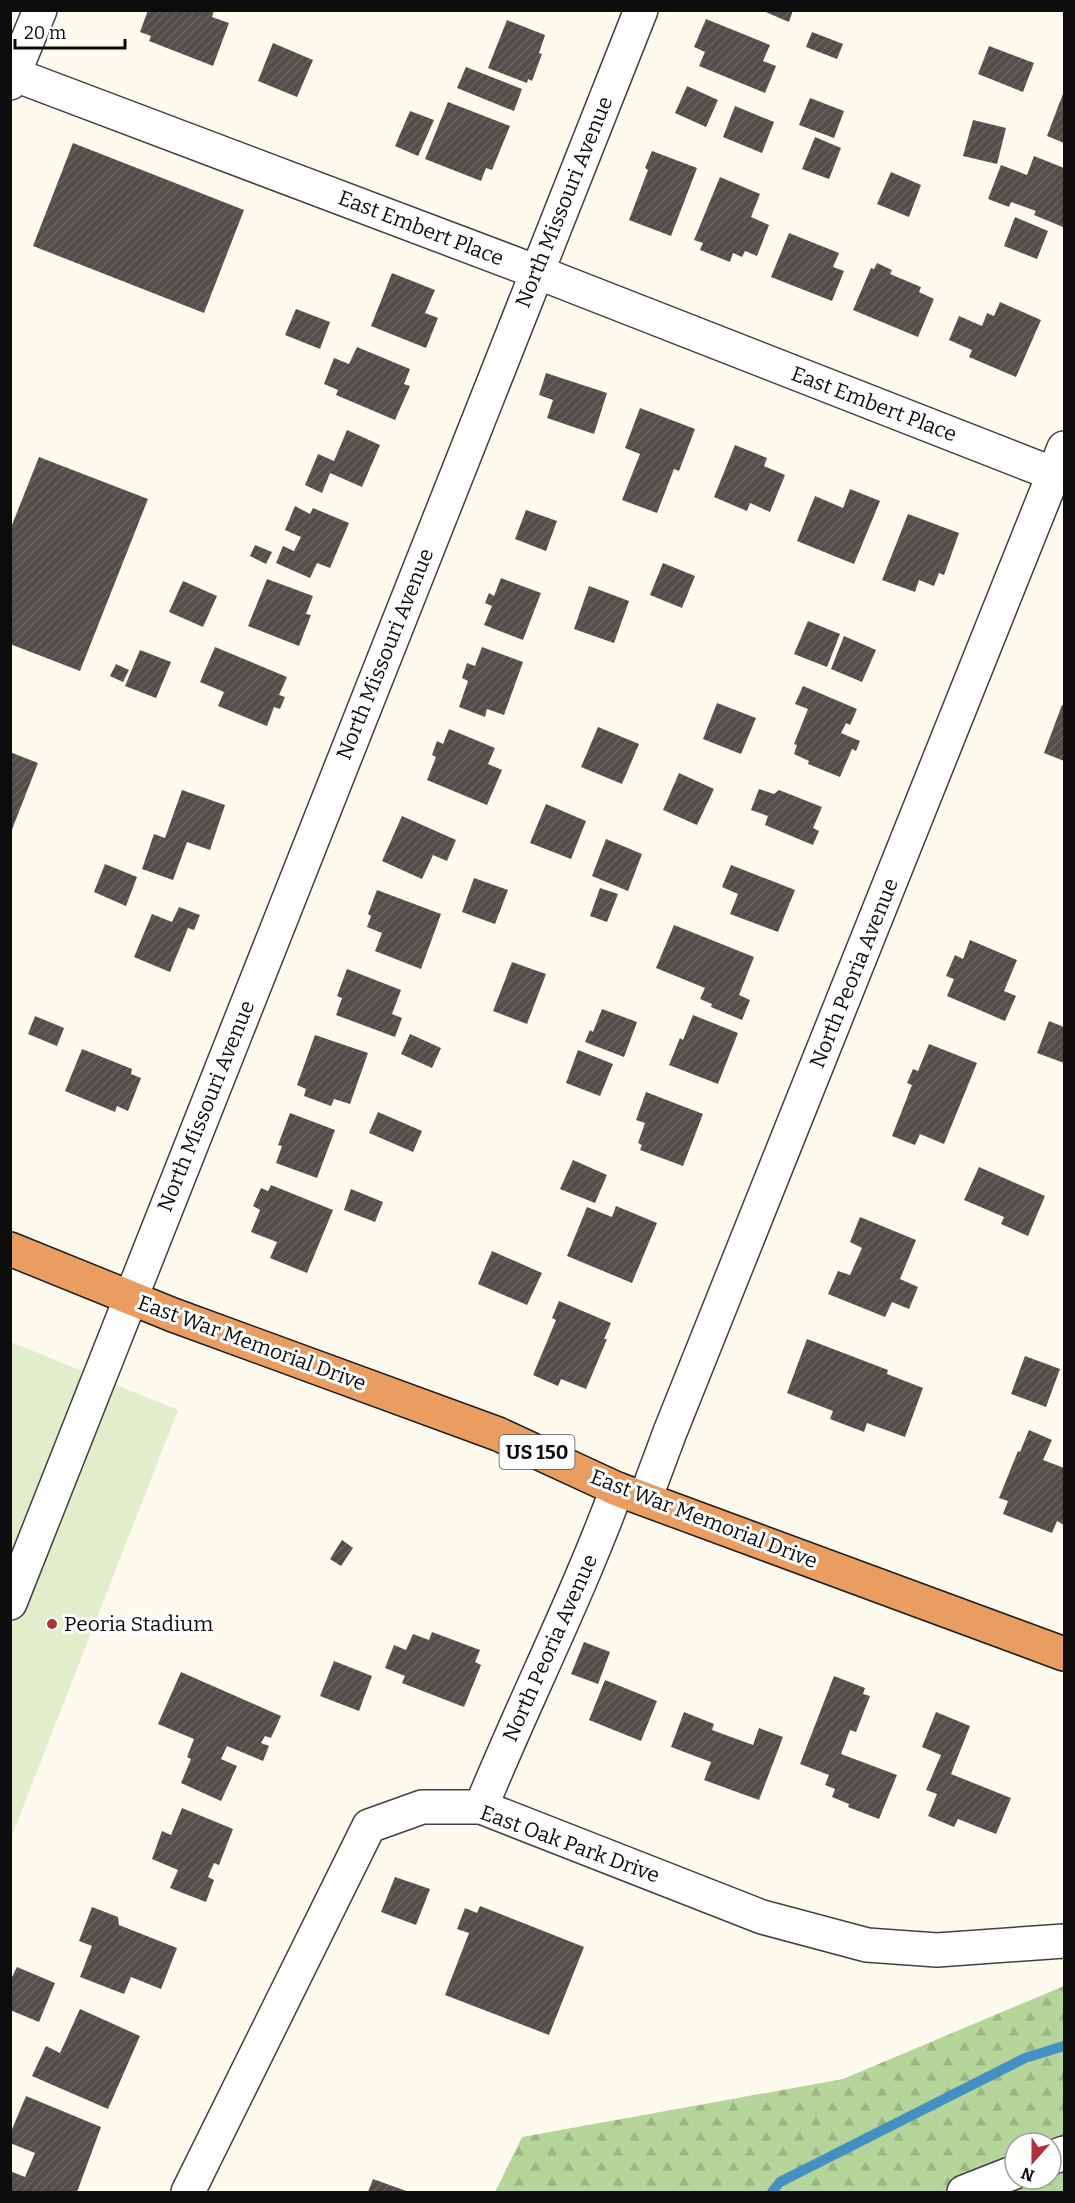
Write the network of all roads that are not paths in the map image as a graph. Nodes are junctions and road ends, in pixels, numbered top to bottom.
1 (40, 10) edge
2 (641, 10) edge
3 (12, 77) edge
4 (537, 272) junction
5 (1061, 467) edge
6 (10, 1249) edge
7 (130, 1298) junction
8 (631, 1494) junction
9 (10, 1603) edge
10 (1065, 1654) edge
11 (481, 1808) junction
12 (1065, 1941) edge
13 (1003, 2177) edge
14 (188, 2193) edge
15 (964, 2193) edge

1 - 3 street
2 - 4 street, North Missouri Avenue
3 - 4 street, East Embert Place
4 - 5 street, East Embert Place
4 - 7 street, North Missouri Avenue
5 - 8 street, North Peoria Avenue
6 - 7 highway, East War Memorial Drive / US 150
7 - 8 highway, East War Memorial Drive / US 150
7 - 9 street, North Missouri Avenue
8 - 10 highway, East War Memorial Drive / US 150
8 - 11 street, North Peoria Avenue
11 - 12 street, East Oak Park Drive
11 - 14 street, East Oak Park Drive
13 - 15 street

